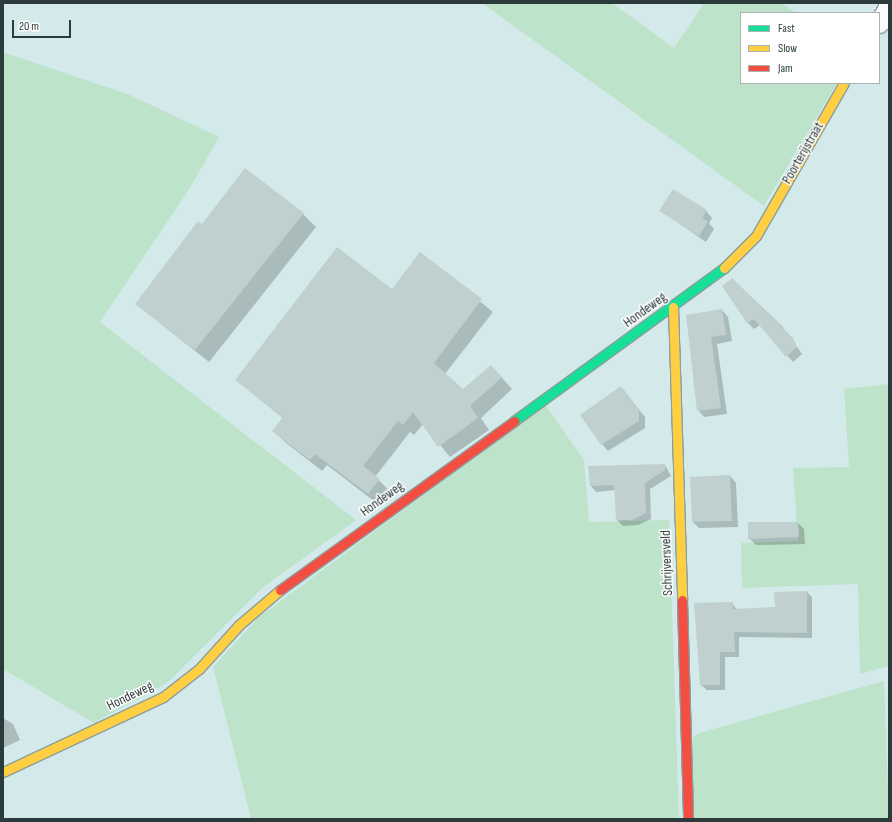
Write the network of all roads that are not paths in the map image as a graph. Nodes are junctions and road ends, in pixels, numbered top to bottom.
1 (889, 6) edge
2 (880, 21) edge
3 (843, 84) edge
4 (763, 223) joint
5 (674, 307) junction
6 (3, 772) edge
7 (688, 819) edge

1 - 2 street
3 - 4 street, Poorterijstraat
4 - 5 street, Hondeweg
5 - 6 street, Hondeweg
5 - 7 street, Schrijversveld

